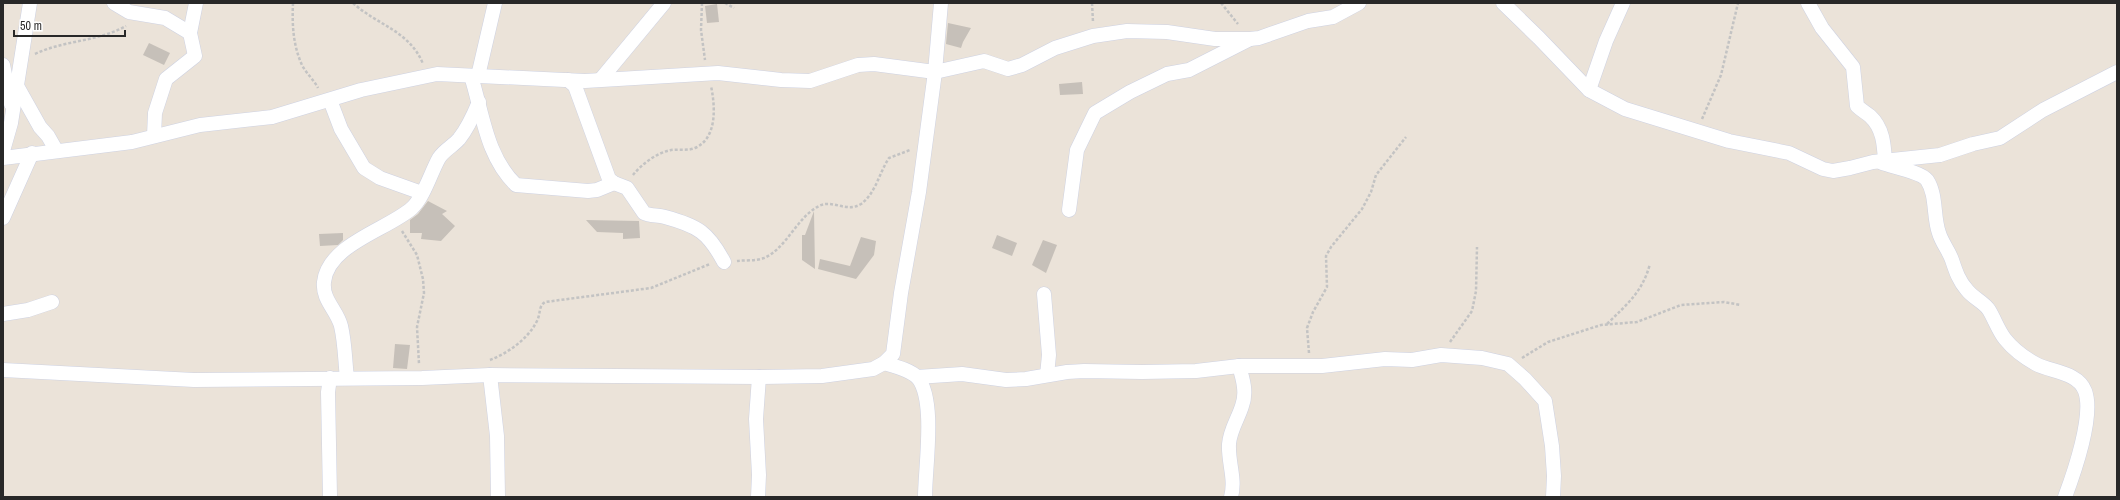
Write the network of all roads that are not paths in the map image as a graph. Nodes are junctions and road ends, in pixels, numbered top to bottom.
1 (30, 3) edge
2 (114, 3) edge
3 (196, 3) edge
4 (495, 3) edge
5 (664, 3) edge
6 (940, 3) edge
7 (1359, 3) edge
8 (1503, 3) edge
9 (1623, 3) edge
10 (1808, 3) edge
11 (190, 33) junction
12 (1250, 39) junction
13 (3, 65) edge
14 (935, 72) junction
15 (2117, 72) edge
16 (474, 76) junction
17 (601, 79) junction
18 (568, 80) junction
19 (17, 86) junction
20 (1589, 90) junction
21 (328, 100) junction
22 (480, 102) junction
23 (12, 114) junction
24 (154, 136) junction
25 (56, 150) junction
26 (32, 153) junction
27 (4, 157) edge
28 (1883, 161) junction
29 (620, 186) junction
30 (422, 193) junction
31 (1069, 210) dead end
32 (4, 212) edge
33 (724, 262) road end
34 (1044, 294) dead end
35 (52, 302) dead end
36 (3, 314) edge
37 (884, 363) junction
38 (1239, 366) junction
39 (489, 369) junction
40 (3, 370) edge
41 (1047, 375) junction
42 (759, 377) junction
43 (917, 377) junction
44 (330, 378) junction
45 (347, 378) junction
46 (330, 497) edge
47 (498, 497) edge
48 (758, 497) edge
49 (925, 497) edge
50 (1231, 497) edge
51 (1553, 497) edge
52 (2065, 497) edge

1 - 19 street
2 - 11 street
3 - 11 street
4 - 16 street
5 - 17 street
6 - 14 street
7 - 12 street
8 - 20 street
9 - 20 street
10 - 28 street
11 - 24 street
12 - 14 street
12 - 31 street
13 - 23 street
14 - 17 street
14 - 37 street
15 - 28 street
16 - 18 street
16 - 21 street
16 - 22 street
17 - 18 street
18 - 29 street
19 - 23 street
19 - 25 street
20 - 28 street
21 - 24 street
21 - 30 street
22 - 29 street
22 - 30 street
23 - 27 street
24 - 25 street
25 - 26 street
26 - 27 street
26 - 32 street
28 - 52 street
29 - 33 street
30 - 45 street
34 - 41 street
35 - 36 street
37 - 42 street
37 - 43 street
38 - 41 street
38 - 50 street
38 - 51 street
39 - 42 street
39 - 45 street
39 - 47 street
40 - 44 street
41 - 43 street
42 - 48 street
43 - 49 street
44 - 45 street
44 - 46 street

